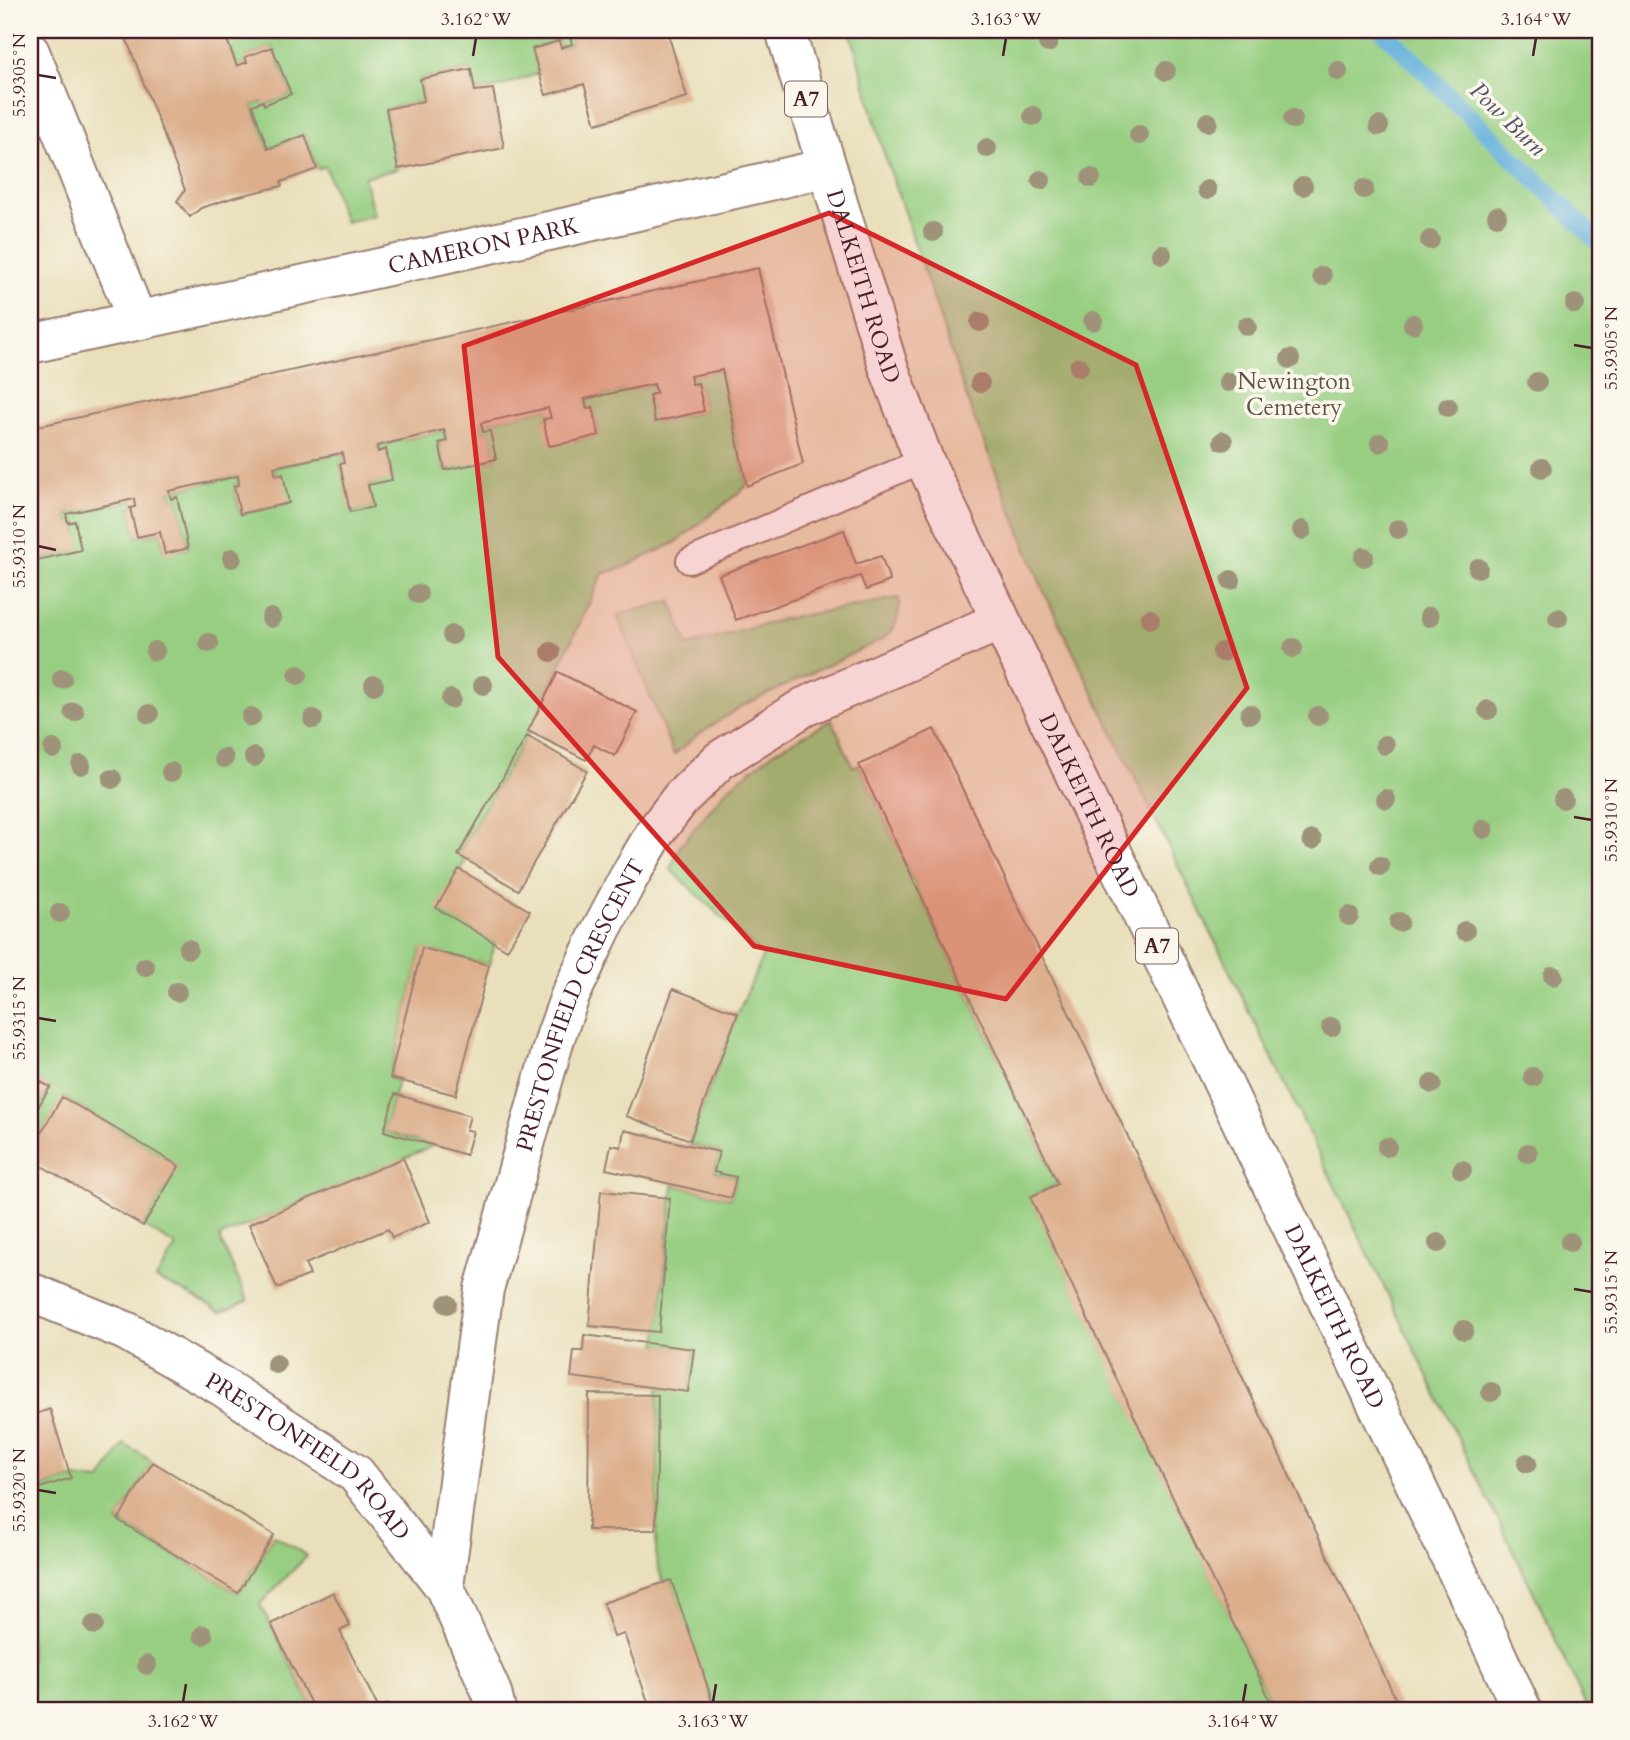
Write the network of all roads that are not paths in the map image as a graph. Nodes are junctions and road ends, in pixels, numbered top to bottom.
1 (785, 30) edge
2 (30, 51) edge
3 (827, 168) junction
4 (137, 320) junction
5 (30, 344) edge
6 (924, 460) junction
7 (690, 561) dead end
8 (1000, 621) junction
9 (30, 1292) edge
10 (444, 1586) junction
11 (496, 1710) edge
12 (1522, 1710) edge

1 - 3 street, DALKEITH ROAD / A7
2 - 4 street
3 - 4 street, CAMERON PARK
3 - 6 street, DALKEITH ROAD / A7
4 - 5 street, CAMERON PARK
6 - 7 lane
6 - 8 street, DALKEITH ROAD / A7
8 - 10 street, PRESTONFIELD CRESCENT
8 - 12 street, DALKEITH ROAD / A7
9 - 10 street, PRESTONFIELD ROAD
10 - 11 street, PRESTONFIELD ROAD

